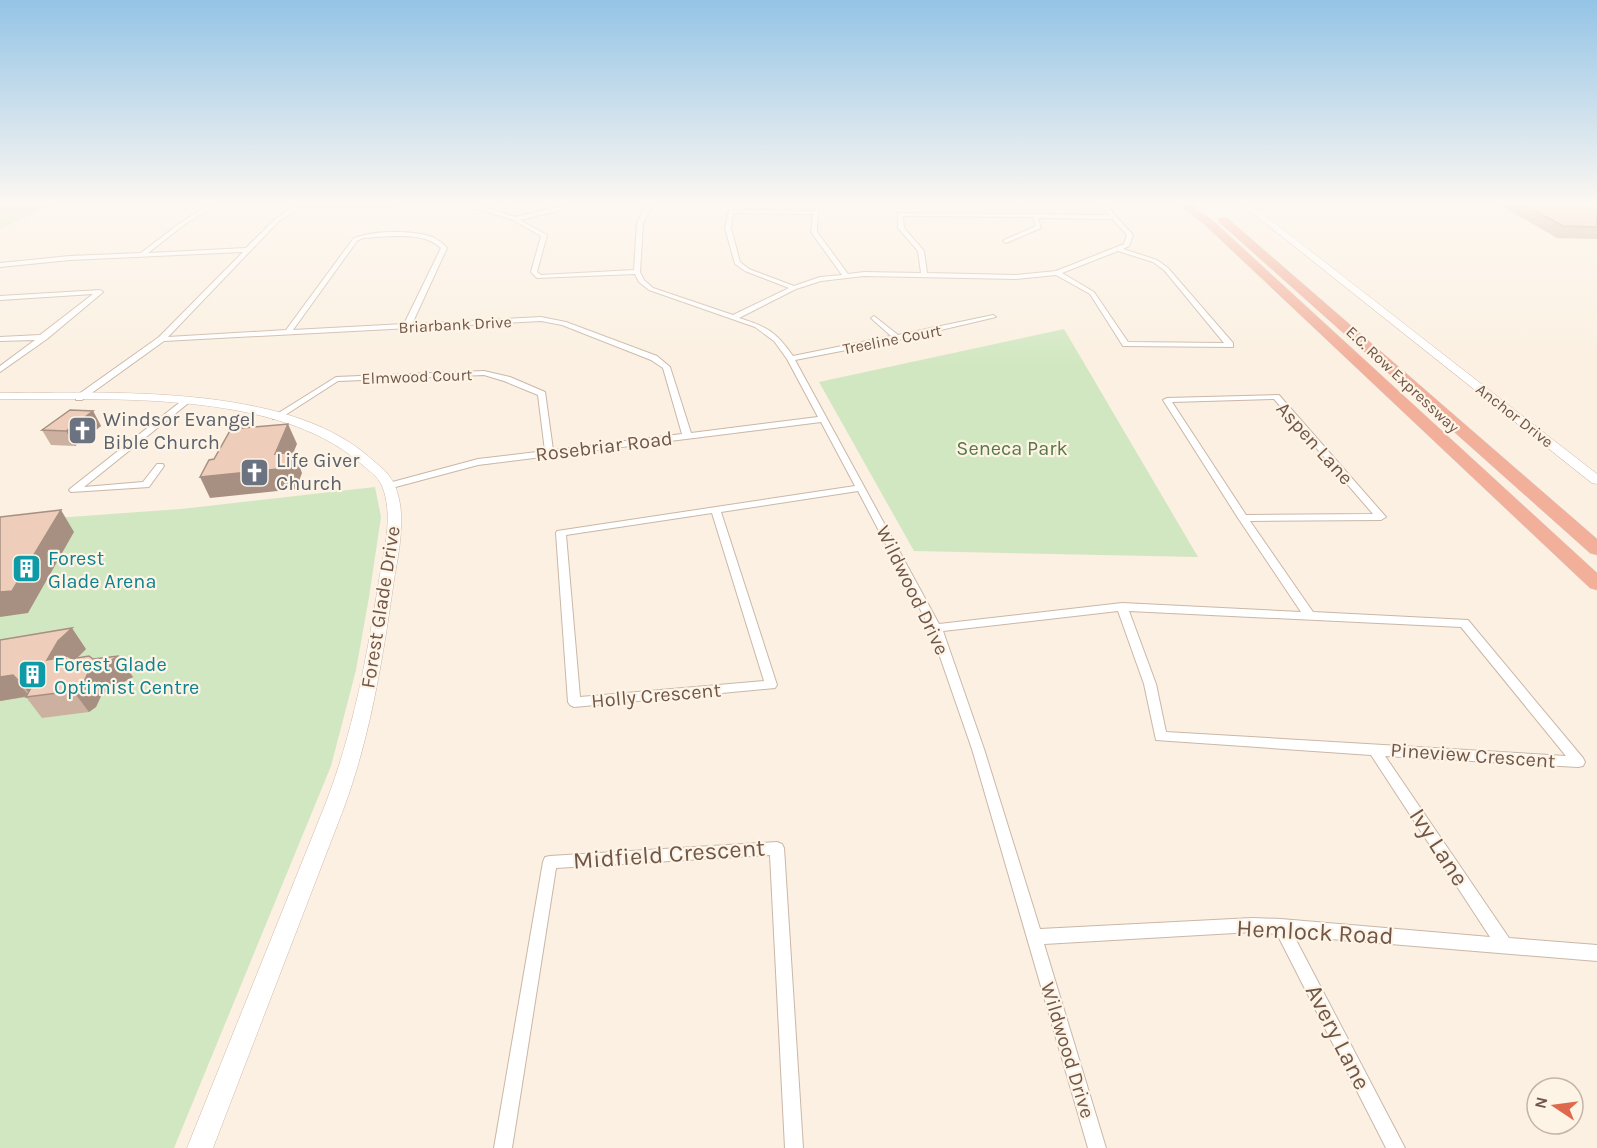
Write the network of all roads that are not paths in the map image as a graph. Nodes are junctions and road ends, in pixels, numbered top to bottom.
1 (121, 257) edge
2 (241, 257) edge
3 (343, 257) edge
4 (440, 257) edge
5 (538, 257) edge
6 (639, 257) edge
7 (735, 257) edge
8 (832, 257) edge
9 (922, 257) edge
10 (1099, 257) edge
11 (1142, 257) edge
12 (1245, 257) edge
13 (1266, 257) edge
14 (1312, 257) edge
15 (0, 265) edge
16 (638, 272) junction
17 (1057, 273) junction
18 (846, 275) junction
19 (924, 275) junction
20 (794, 288) junction
21 (0, 298) edge
22 (993, 317) dead end
23 (733, 318) junction
24 (874, 318) dead end
25 (407, 326) junction
26 (288, 332) junction
27 (44, 337) junction
28 (898, 338) junction
29 (0, 339) edge
30 (162, 339) junction
31 (791, 359) junction
32 (0, 370) edge
33 (0, 396) edge
34 (79, 398) junction
35 (187, 401) junction
36 (276, 417) junction
37 (822, 418) junction
38 (687, 435) junction
39 (549, 452) junction
40 (160, 466) dead end
41 (1597, 480) edge
42 (388, 486) junction
43 (861, 488) junction
44 (716, 510) junction
45 (1243, 518) junction
46 (1597, 549) edge
47 (1597, 584) edge
48 (1122, 607) junction
49 (1310, 616) junction
50 (936, 628) junction
51 (1374, 749) junction
52 (1281, 926) junction
53 (1033, 937) junction
54 (1504, 945) junction
55 (1597, 953) edge
56 (200, 1148) edge
57 (504, 1148) edge
58 (794, 1148) edge
59 (1097, 1148) edge
60 (1396, 1148) edge

1 - 15 street
2 - 30 street
3 - 26 street
4 - 25 street
5 - 16 street
6 - 16 street
7 - 20 street
8 - 18 street
9 - 19 street
10 - 17 street
11 - 17 street
12 - 47 highway, E.C. Row Expressway
13 - 46 highway, E.C. Row Expressway
14 - 41 street, Anchor Drive
16 - 23 street, Wildwood Drive
17 - 19 street
18 - 19 street
18 - 20 street
20 - 23 street
21 - 27 street
22 - 28 street, Treeline Court
23 - 31 street, Wildwood Drive
24 - 28 street
25 - 26 street, Briarbank Drive
25 - 38 street, Briarbank Drive
26 - 30 street, Briarbank Drive
27 - 29 street
27 - 32 street
28 - 31 street, Treeline Court
30 - 34 street
31 - 37 street, Wildwood Drive
33 - 34 street, Forest Glade Drive
34 - 35 street, Forest Glade Drive
35 - 36 street, Forest Glade Drive
35 - 40 street
36 - 39 street, Elmwood Court
36 - 42 street, Forest Glade Drive
37 - 38 street, Rosebriar Road
37 - 43 street, Wildwood Drive
38 - 39 street, Rosebriar Road
39 - 42 street, Rosebriar Road
42 - 56 street, Forest Glade Drive
43 - 44 street, Holly Crescent
43 - 50 street, Wildwood Drive
44 - 44 street, Holly Crescent
45 - 45 street, Aspen Lane
45 - 49 street, Aspen Lane
48 - 49 street, Pineview Crescent
48 - 50 street, Pineview Crescent
48 - 51 street, Pineview Crescent
49 - 51 street, Pineview Crescent
50 - 53 street, Wildwood Drive
51 - 54 street, Ivy Lane
52 - 53 street, Hemlock Road
52 - 54 street, Hemlock Road
52 - 60 street, Avery Lane
53 - 59 street, Wildwood Drive
54 - 55 street, Hemlock Road
57 - 58 street, Midfield Crescent

